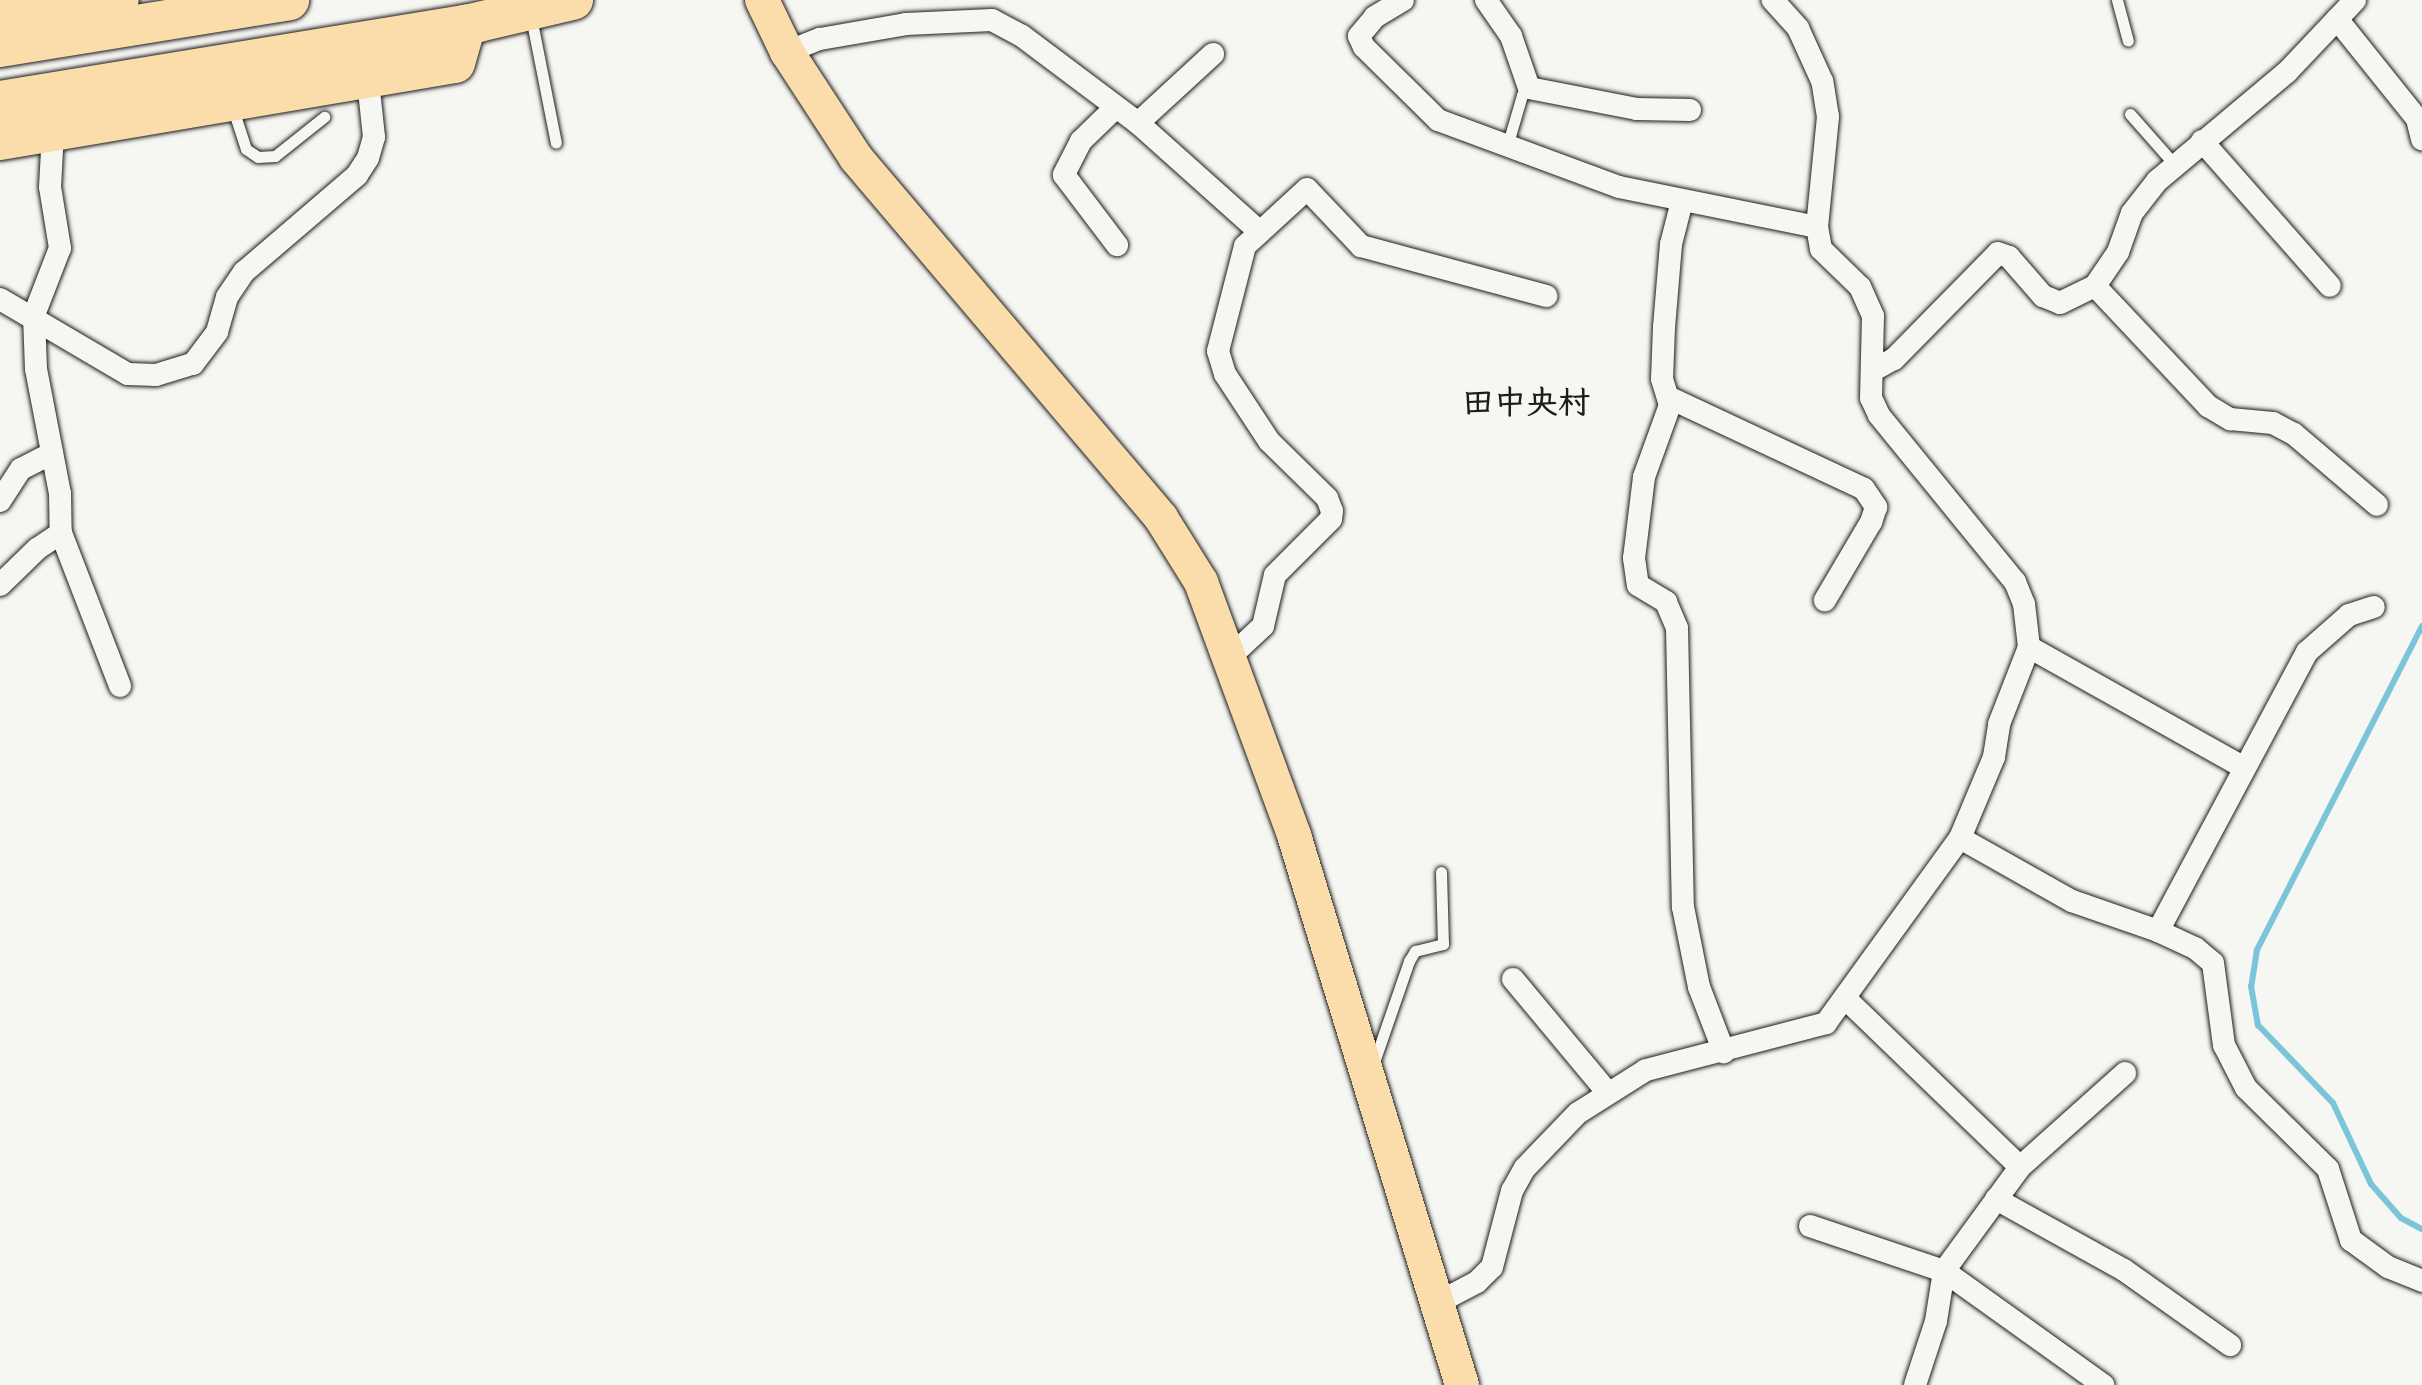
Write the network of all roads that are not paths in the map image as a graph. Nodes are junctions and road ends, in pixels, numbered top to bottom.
1 (289, 0) edge
2 (573, 0) edge
3 (762, 0) edge
4 (1403, 0) edge
5 (1486, 0) edge
6 (1773, 0) edge
7 (2117, 0) edge
8 (2355, 0) edge
9 (115, 10) edge
10 (530, 12) junction
11 (0, 18) edge
12 (2337, 19) junction
13 (466, 25) junction
14 (2128, 41) dead end
15 (0, 47) edge
16 (787, 52) junction
17 (1213, 54) dead end
18 (368, 81) junction
19 (1529, 88) junction
20 (0, 101) edge
21 (231, 105) junction
22 (1116, 107) junction
23 (1690, 110) dead end
24 (2130, 114) dead end
25 (324, 117) dead end
26 (1138, 123) junction
27 (53, 132) junction
28 (2422, 139) edge
29 (0, 140) edge
30 (2202, 141) junction
31 (556, 143) dead end
32 (1508, 143) junction
33 (2175, 165) junction
34 (1682, 201) junction
35 (1817, 227) junction
36 (1259, 231) junction
37 (1117, 245) dead end
38 (2095, 286) junction
39 (2330, 286) dead end
40 (1546, 296) dead end
41 (0, 299) edge
42 (34, 315) junction
43 (1872, 371) junction
44 (1670, 398) junction
45 (52, 453) junction
46 (0, 501) edge
47 (2377, 505) dead end
48 (61, 533) junction
49 (0, 585) edge
50 (1825, 600) dead end
51 (2374, 607) dead end
52 (2029, 647) junction
53 (1231, 656) junction
54 (120, 686) dead end
55 (2243, 767) junction
56 (1960, 838) junction
57 (1441, 872) dead end
58 (2158, 931) junction
59 (1513, 979) dead end
60 (1845, 998) junction
61 (1724, 1052) junction
62 (2125, 1073) dead end
63 (1369, 1078) junction
64 (1608, 1093) junction
65 (2020, 1167) junction
66 (1996, 1199) junction
67 (1810, 1226) dead end
68 (1944, 1271) junction
69 (2422, 1281) edge
70 (1439, 1302) junction
71 (2230, 1345) dead end
72 (1462, 1385) edge
73 (1915, 1385) edge
74 (2103, 1385) edge

1 - 9 highway
2 - 10 highway
3 - 16 main road
4 - 32 street
5 - 19 street
6 - 35 street
7 - 14 lane
8 - 12 street
9 - 11 highway
9 - 15 highway
10 - 13 highway
10 - 31 lane
12 - 28 street
12 - 30 street
13 - 18 highway
13 - 20 highway
16 - 22 street
16 - 53 main road
17 - 26 street
18 - 21 highway
18 - 42 street
19 - 23 street
19 - 32 lane
21 - 25 lane
21 - 27 highway
22 - 26 street
22 - 37 street
24 - 33 lane
26 - 36 street
27 - 29 highway
27 - 42 street
30 - 33 street
30 - 39 street
32 - 34 street
33 - 38 street
34 - 35 street
34 - 44 street
35 - 43 street
36 - 40 street
36 - 53 street
38 - 43 street
38 - 47 street
41 - 42 street
42 - 45 street
43 - 52 street
44 - 50 street
44 - 61 street
45 - 46 street
45 - 48 street
48 - 49 street
48 - 54 street
51 - 55 street
52 - 55 street
52 - 56 street
53 - 63 main road
55 - 58 street
56 - 58 street
56 - 60 street
57 - 63 lane
58 - 69 street
59 - 64 street
60 - 61 street
60 - 65 street
61 - 64 street
62 - 65 street
63 - 70 main road
64 - 70 street
65 - 66 street
66 - 68 street
66 - 71 street
67 - 68 street
68 - 73 street
68 - 74 street
70 - 72 main road

